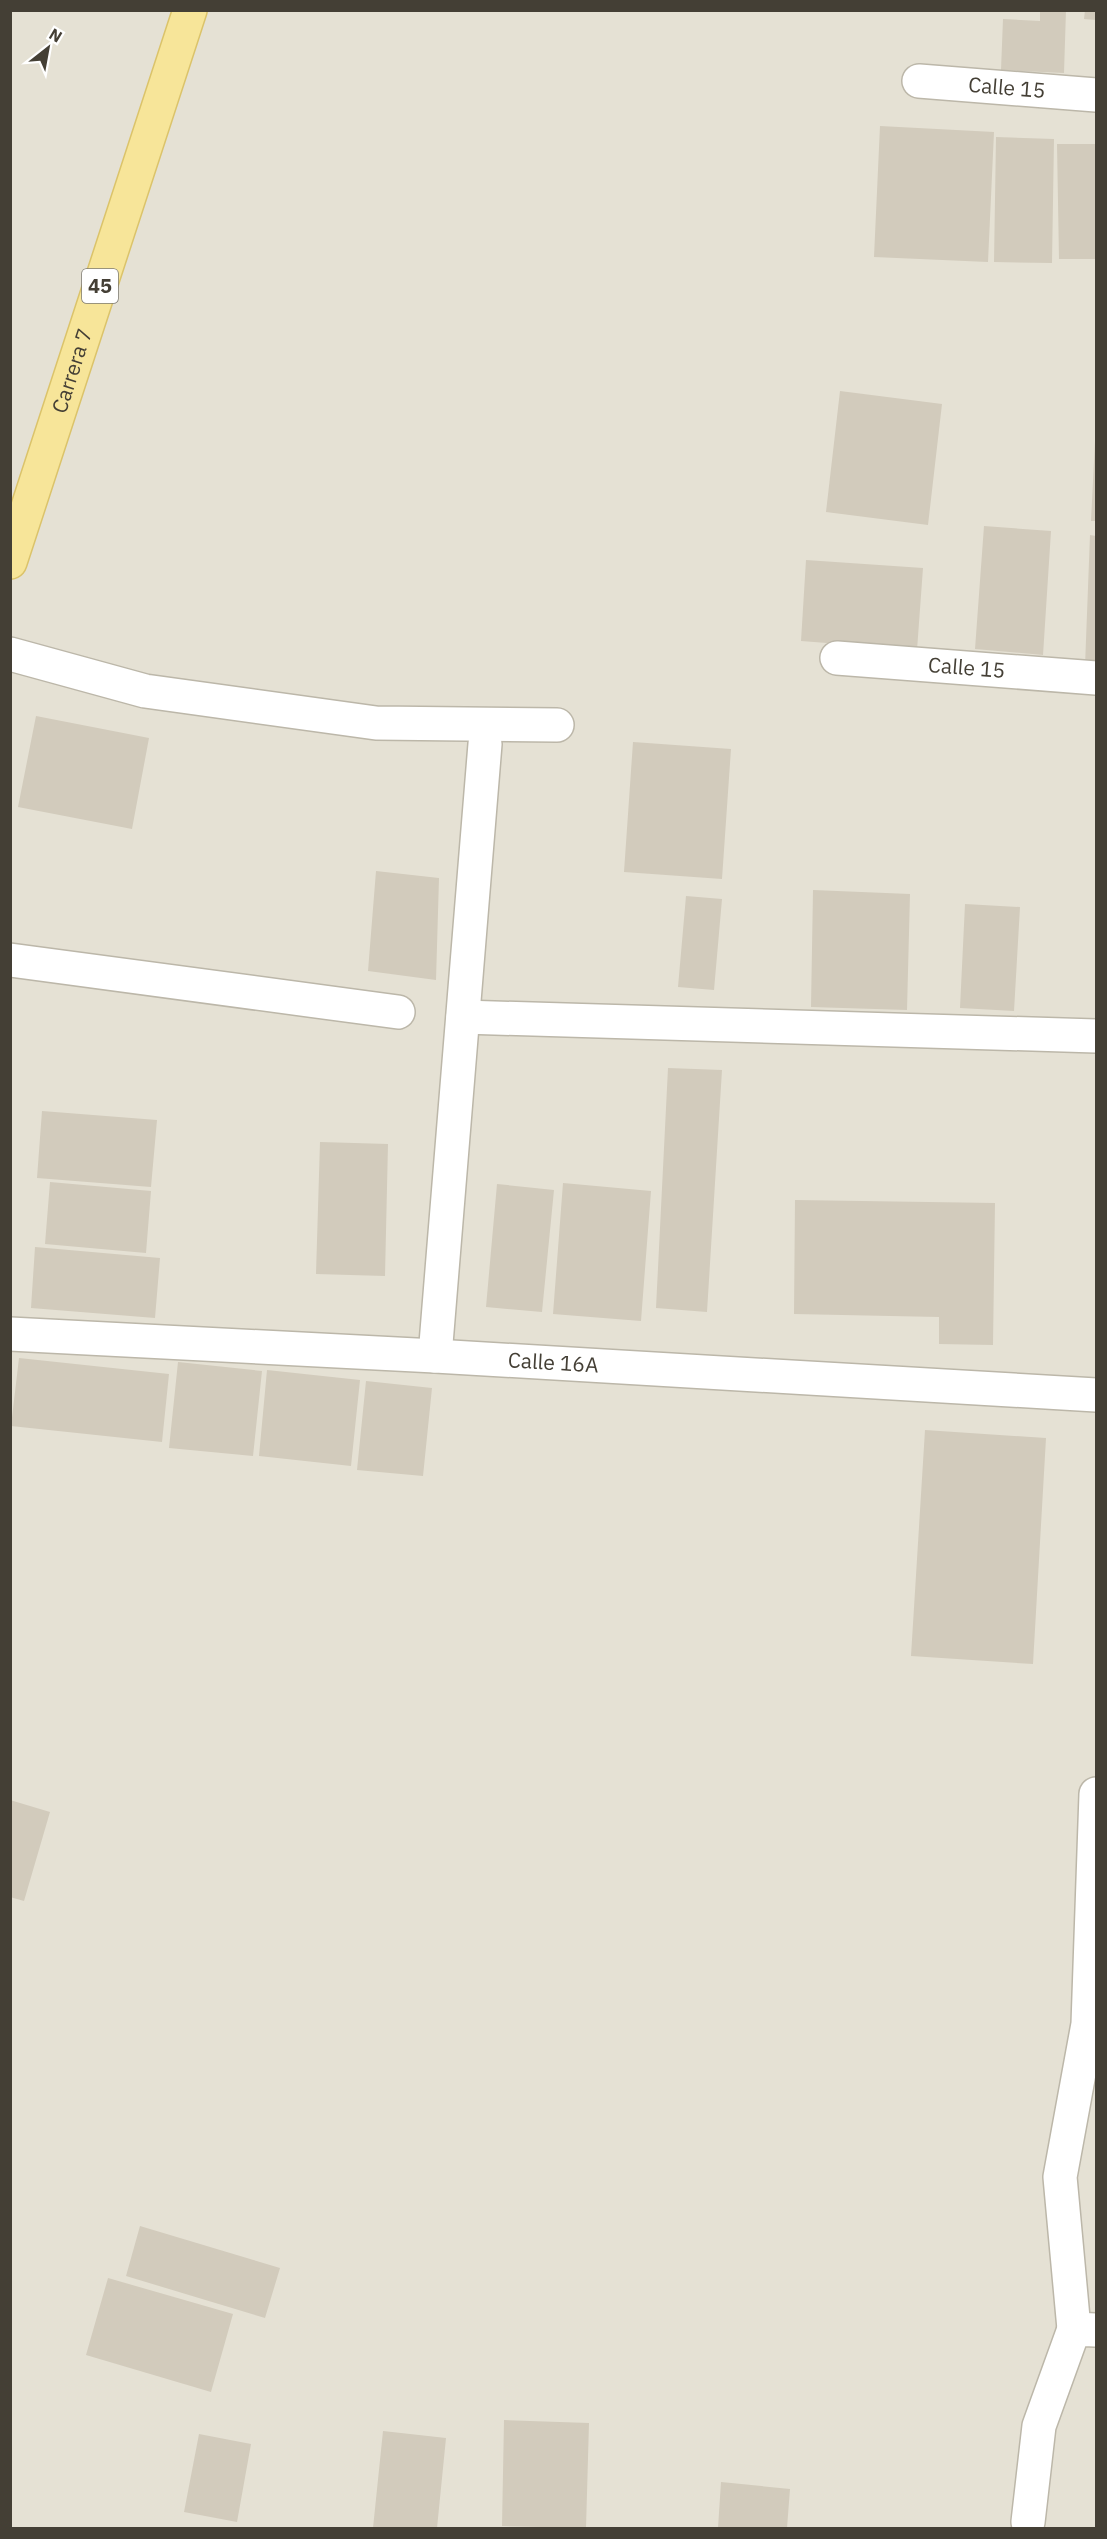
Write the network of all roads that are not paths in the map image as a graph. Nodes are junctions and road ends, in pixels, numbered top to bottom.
1 (190, 10) edge
2 (919, 81) dead end
3 (1096, 95) edge
4 (10, 562) edge
5 (10, 654) edge
6 (837, 658) dead end
7 (1096, 678) edge
8 (557, 725) dead end
9 (485, 744) dead end
10 (10, 960) edge
11 (398, 1012) dead end
12 (463, 1017) junction
13 (1096, 1036) edge
14 (10, 1334) edge
15 (435, 1356) junction
16 (1096, 1395) edge
17 (1096, 1794) edge
18 (1092, 2025) edge
19 (1085, 2330) edge
20 (1028, 2522) dead end

1 - 4 main road, Carrera 7 / 45
2 - 3 street, Calle 15
5 - 8 street
6 - 7 street, Calle 15
9 - 12 street
10 - 11 street
12 - 13 street
12 - 15 street
14 - 15 street, Calle 16A
15 - 16 street, Calle 16A
17 - 18 street
18 - 19 street
19 - 20 street

